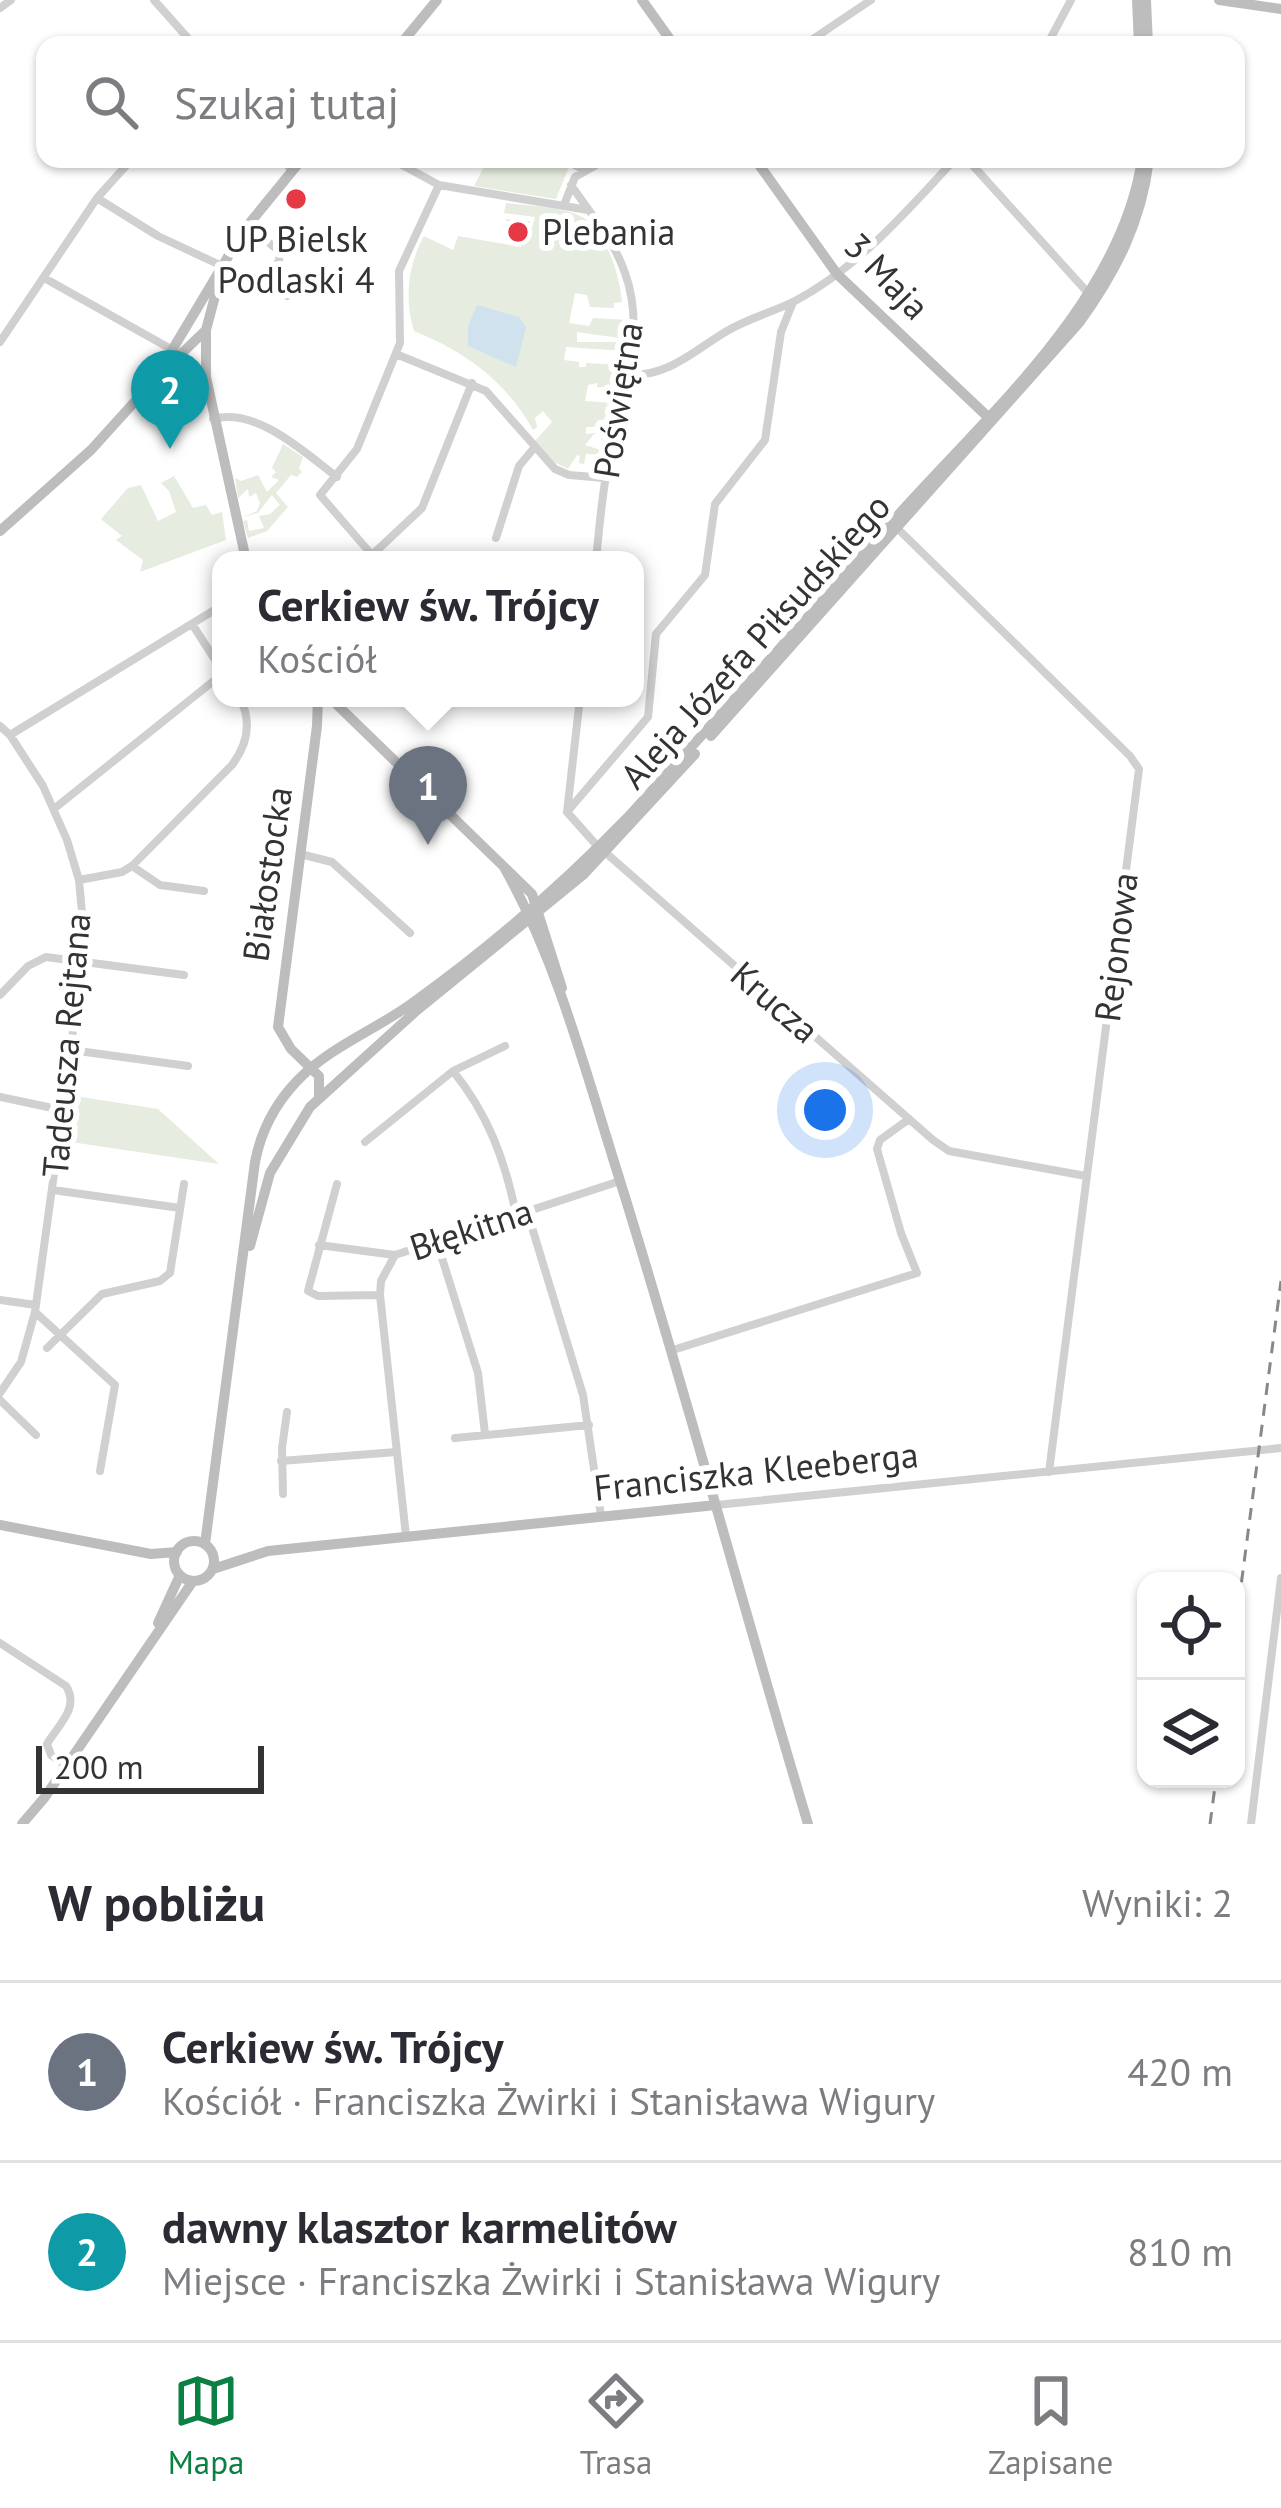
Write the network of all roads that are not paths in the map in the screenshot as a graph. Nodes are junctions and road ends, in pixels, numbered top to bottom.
1 (11, 0) edge
2 (154, 0) edge
3 (437, 0) edge
4 (642, 0) edge
5 (871, 0) edge
6 (1071, 0) edge
7 (1219, 0) edge
8 (1145, 2) edge
9 (0, 8) edge
10 (1281, 9) edge
11 (186, 36) edge
12 (407, 36) edge
13 (668, 36) edge
14 (817, 36) edge
15 (1052, 36) edge
16 (1143, 36) edge
17 (124, 168) edge
18 (290, 168) edge
19 (294, 168) edge
20 (416, 168) edge
21 (579, 168) edge
22 (590, 168) edge
23 (761, 168) edge
24 (947, 168) edge
25 (975, 168) edge
26 (1143, 168) edge
27 (1144, 168) edge
28 (292, 171) junction
29 (584, 171) junction
30 (440, 185) junction
31 (571, 185) junction
32 (98, 198) junction
33 (564, 205) junction
34 (588, 210) junction
35 (247, 225) junction
36 (223, 266) junction
37 (837, 274) junction
38 (46, 279) junction
39 (1089, 294) junction
40 (287, 296) dead end
41 (794, 302) junction
42 (182, 331) junction
43 (206, 331) junction
44 (0, 343) edge
45 (187, 347) junction
46 (171, 349) junction
47 (396, 354) junction
48 (205, 356) junction
49 (628, 374) junction
50 (158, 376) junction
51 (472, 383) junction
52 (990, 418) junction
53 (214, 419) junction
54 (534, 448) junction
55 (338, 477) junction
56 (605, 478) junction
57 (895, 525) junction
58 (0, 531) edge
59 (496, 538) dead end
60 (244, 551) edge
61 (367, 551) edge
62 (380, 551) edge
63 (597, 551) edge
64 (212, 612) edge
65 (192, 624) junction
66 (212, 657) edge
67 (212, 679) edge
68 (243, 707) edge
69 (317, 707) edge
70 (339, 707) edge
71 (579, 707) edge
72 (0, 726) edge
73 (10, 735) junction
74 (55, 808) junction
75 (567, 812) junction
76 (602, 851) junction
77 (300, 854) junction
78 (132, 866) junction
79 (79, 880) junction
80 (204, 891) dead end
81 (534, 910) junction
82 (410, 933) dead end
83 (82, 962) junction
84 (184, 975) dead end
85 (0, 995) edge
86 (505, 1046) dead end
87 (71, 1050) junction
88 (295, 1053) junction
89 (188, 1066) dead end
90 (312, 1067) junction
91 (453, 1071) junction
92 (299, 1079) junction
93 (0, 1096) edge
94 (319, 1096) junction
95 (62, 1110) junction
96 (909, 1119) junction
97 (265, 1128) junction
98 (287, 1141) junction
99 (365, 1142) dead end
100 (1086, 1176) junction
101 (620, 1181) junction
102 (184, 1184) dead end
103 (337, 1184) dead end
104 (53, 1190) junction
105 (180, 1208) junction
106 (521, 1212) junction
107 (436, 1240) junction
108 (319, 1245) junction
109 (395, 1255) junction
110 (240, 1291) junction
111 (380, 1295) junction
112 (0, 1300) edge
113 (36, 1309) junction
114 (62, 1333) junction
115 (47, 1348) dead end
116 (673, 1350) junction
117 (0, 1396) edge
118 (287, 1412) dead end
119 (590, 1425) junction
120 (485, 1434) junction
121 (36, 1435) dead end
122 (455, 1438) dead end
123 (1281, 1448) edge
124 (396, 1452) junction
125 (281, 1461) junction
126 (100, 1471) dead end
127 (1049, 1472) junction
128 (283, 1494) dead end
129 (716, 1505) junction
130 (601, 1516) junction
131 (0, 1525) edge
132 (406, 1536) junction
133 (205, 1547) junction
134 (237, 1561) junction
135 (177, 1564) junction
136 (213, 1569) junction
137 (1281, 1578) edge
138 (193, 1581) junction
139 (148, 1642) junction
140 (0, 1643) edge
141 (66, 1766) junction
142 (45, 1797) junction
143 (22, 1824) edge
144 (33, 1824) edge
145 (808, 1824) edge
146 (1251, 1824) edge

1 - 9 street
2 - 11 street
3 - 12 main road
4 - 13 main road
5 - 14 street
6 - 15 street
7 - 10 main road
8 - 16 main road
17 - 32 street
18 - 28 street
19 - 28 main road
20 - 30 street
21 - 29 street
22 - 29 street
23 - 37 main road, 3 Maja
24 - 37 street
25 - 39 street
26 - 39 main road, Aleja Józefa Piłsudskiego
27 - 52 main road, Aleja Józefa Piłsudskiego
28 - 35 main road
29 - 31 street
30 - 33 street
30 - 47 street
31 - 33 street
31 - 34 street, Poświętna
32 - 36 street
32 - 38 street
33 - 34 street
34 - 49 street, Poświętna
35 - 36 main road
35 - 40 street
36 - 42 main road
36 - 43 main road
37 - 41 street
37 - 52 main road, 3 Maja
38 - 44 street
38 - 46 street
39 - 52 main road, Aleja Józefa Piłsudskiego
41 - 49 street
41 - 75 street
42 - 43 main road
42 - 46 main road
43 - 45 main road
43 - 48 main road
45 - 48 main road
45 - 50 main road
46 - 50 main road
47 - 51 street
47 - 55 street
48 - 53 main road
49 - 56 street, Poświętna
50 - 58 main road
51 - 54 street
51 - 62 street
52 - 57 main road, Aleja Józefa Piłsudskiego
53 - 55 street
53 - 60 main road
54 - 56 street
54 - 59 street
55 - 61 street
56 - 63 street, Poświętna
57 - 76 main road, Aleja Józefa Piłsudskiego
57 - 100 street, Rejonowa
64 - 65 street
65 - 66 street
65 - 73 street
67 - 74 street
68 - 78 street
69 - 77 main road, Białostocka
70 - 81 main road
71 - 75 street
72 - 73 street, Tadeusza Rejtana
73 - 74 street, Tadeusza Rejtana
74 - 79 street, Tadeusza Rejtana
75 - 76 street
76 - 81 main road, Aleja Józefa Piłsudskiego
76 - 96 street, Krucza
77 - 82 street
77 - 88 main road, Białostocka
78 - 79 street
78 - 80 street
79 - 83 street, Tadeusza Rejtana
81 - 90 main road, Aleja Józefa Piłsudskiego
81 - 94 main road, Aleja Józefa Piłsudskiego
81 - 101 main road
83 - 84 street
83 - 85 street
83 - 87 street, Tadeusza Rejtana
86 - 91 street
87 - 89 street
87 - 95 street, Tadeusza Rejtana
88 - 90 main road
88 - 92 main road, Białostocka
90 - 92 main road, Aleja Józefa Piłsudskiego
90 - 94 main road
91 - 99 street
91 - 106 street
92 - 97 main road
93 - 95 street
94 - 98 main road
95 - 104 street, Tadeusza Rejtana
96 - 100 street, Krucza
96 - 116 street
97 - 98 main road
97 - 110 main road
98 - 110 main road
100 - 127 street, Rejonowa
101 - 106 street, Błękitna
101 - 116 main road
102 - 105 street
103 - 108 street
104 - 105 street
104 - 113 street, Tadeusza Rejtana
105 - 114 street
106 - 107 street, Błękitna
106 - 119 street
107 - 109 street, Błękitna
107 - 120 street
108 - 109 street, Błękitna
108 - 111 street
109 - 111 street
110 - 133 main road
111 - 124 street
112 - 113 street
113 - 114 street
113 - 117 street, Tadeusza Rejtana
114 - 115 street
114 - 126 street
116 - 129 main road
117 - 121 street
118 - 125 street
119 - 120 street
119 - 130 street
120 - 122 street
123 - 127 street, Franciszka Kleeberga
124 - 125 street
124 - 132 street
125 - 128 street
127 - 129 street, Franciszka Kleeberga
129 - 130 main road, Franciszka Kleeberga
129 - 145 main road
130 - 132 main road, Franciszka Kleeberga
131 - 135 main road
132 - 134 main road, Franciszka Kleeberga
133 - 134 main road, Franciszka Kleeberga
133 - 135 main road
133 - 136 main road
134 - 136 main road, Franciszka Kleeberga
135 - 138 main road
135 - 139 main road
136 - 138 main road, Franciszka Kleeberga
137 - 146 street
138 - 139 main road
139 - 141 main road
140 - 141 street
141 - 142 main road
142 - 143 main road
142 - 144 main road

